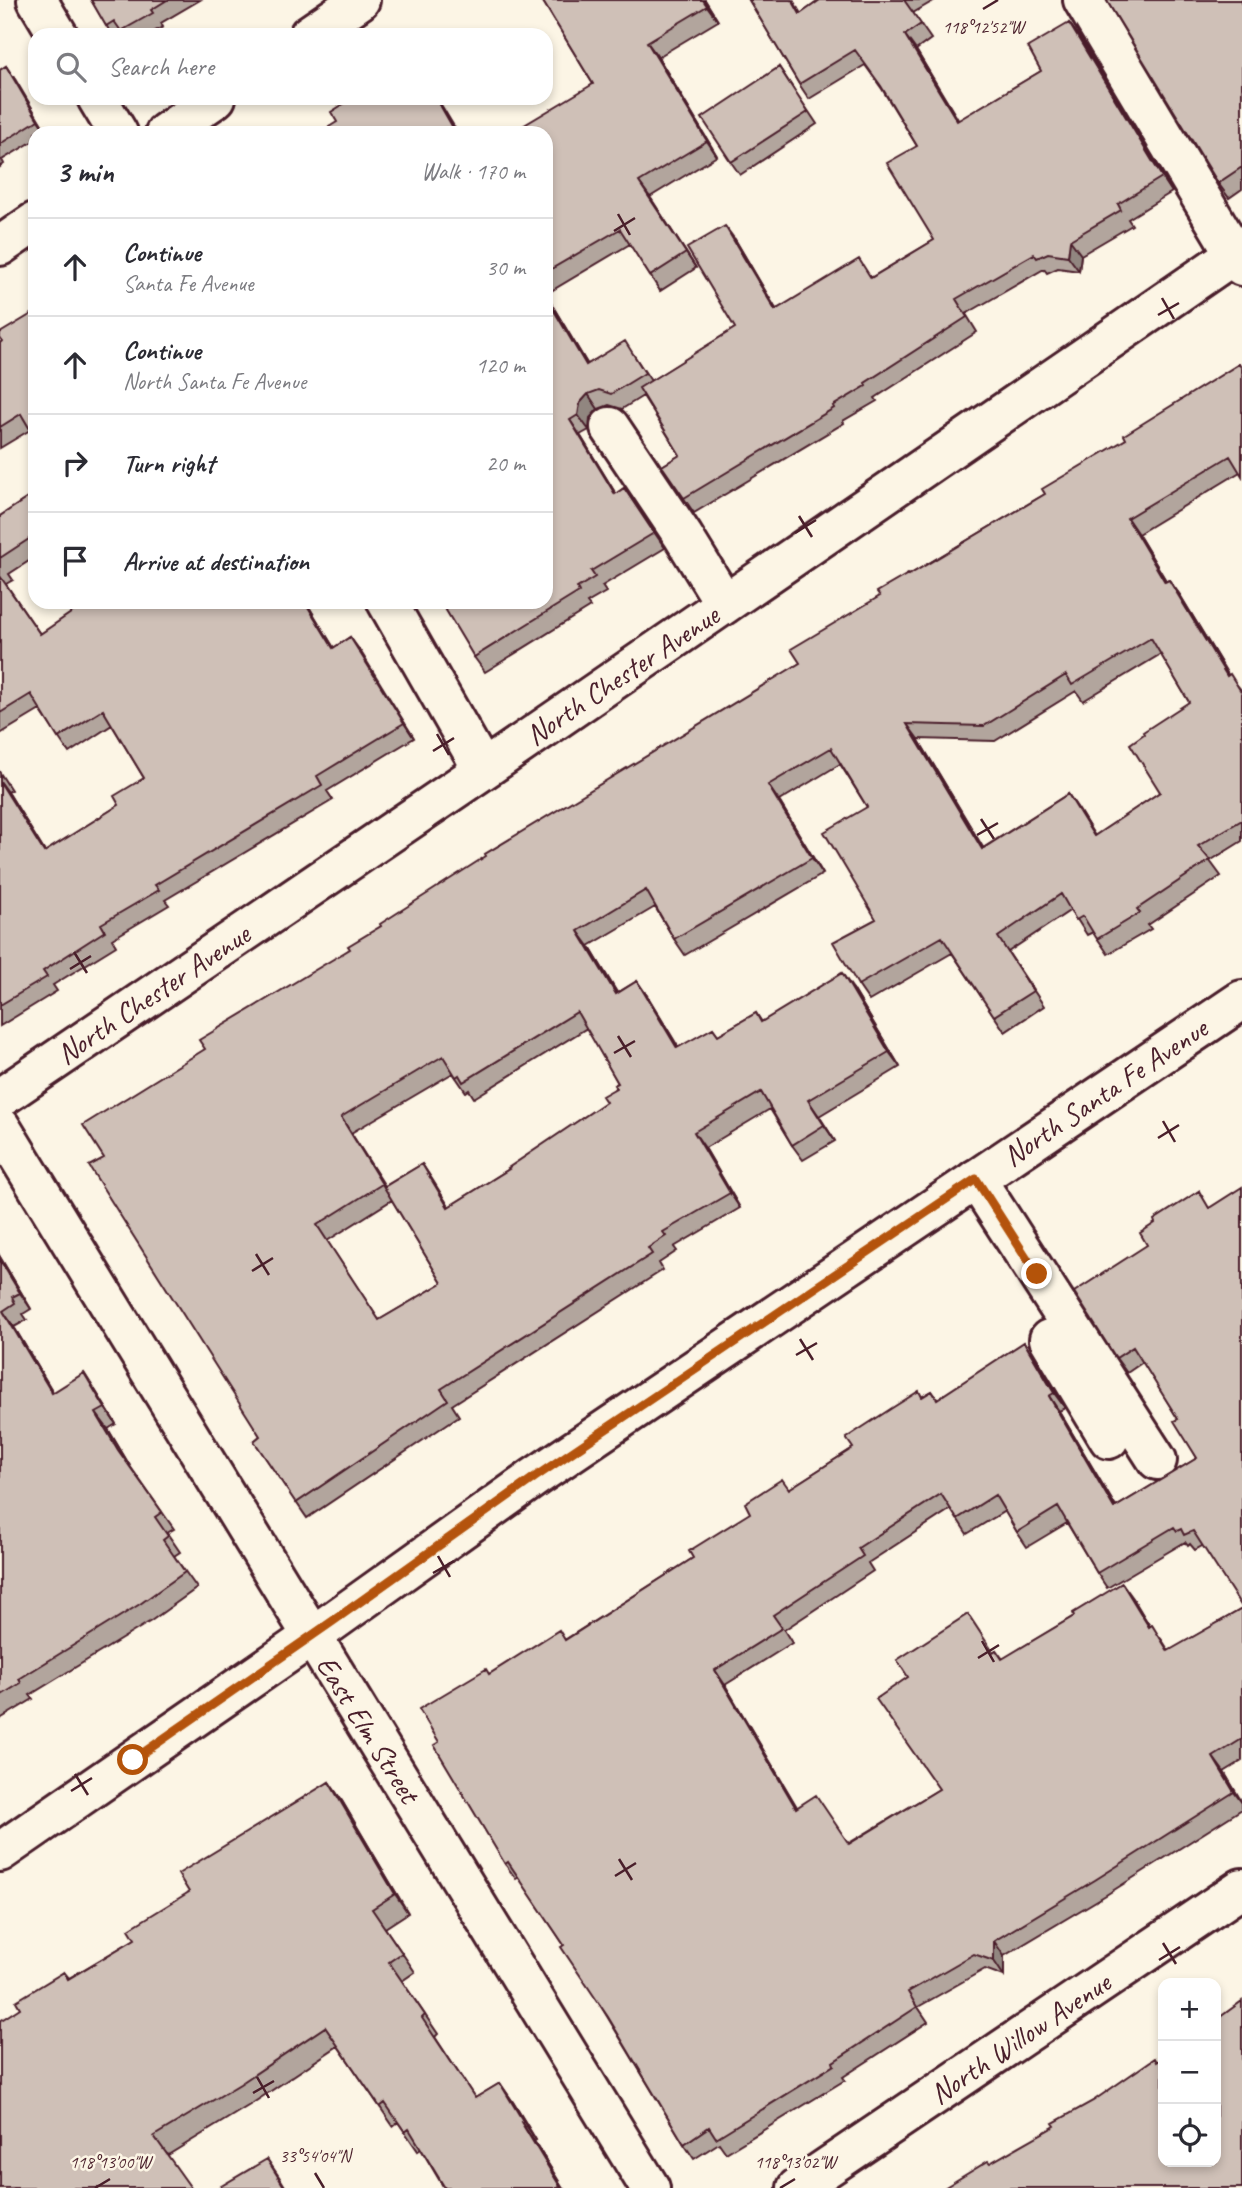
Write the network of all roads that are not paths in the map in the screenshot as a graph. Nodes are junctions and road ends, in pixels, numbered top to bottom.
1 (37, 0) edge
2 (360, 0) edge
3 (1083, 0) edge
4 (54, 28) edge
5 (319, 28) edge
6 (101, 105) edge
7 (206, 105) edge
8 (114, 126) edge
9 (175, 126) edge
10 (28, 227) edge
11 (0, 246) edge
12 (1240, 256) edge
13 (610, 427) dead end
14 (725, 604) junction
15 (391, 609) edge
16 (483, 770) junction
17 (1242, 1000) edge
18 (0, 1098) edge
19 (0, 1126) edge
20 (967, 1185) junction
21 (1109, 1439) dead end
22 (1157, 1460) dead end
23 (312, 1637) junction
24 (0, 1852) edge
25 (1242, 1888) edge
26 (650, 2188) edge
27 (797, 2188) edge

1 - 4 street
2 - 5 street
3 - 12 street
6 - 8 street
7 - 9 street
10 - 11 street
12 - 14 street, North Chester Avenue
13 - 14 street
14 - 16 street, North Chester Avenue
15 - 16 street
16 - 18 street, North Chester Avenue
17 - 20 street, North Santa Fe Avenue
19 - 23 street, East Elm Street
20 - 21 street
20 - 22 street
20 - 23 street, North Santa Fe Avenue
23 - 24 street, North Santa Fe Avenue
23 - 26 street, East Elm Street
25 - 27 street, North Willow Avenue

